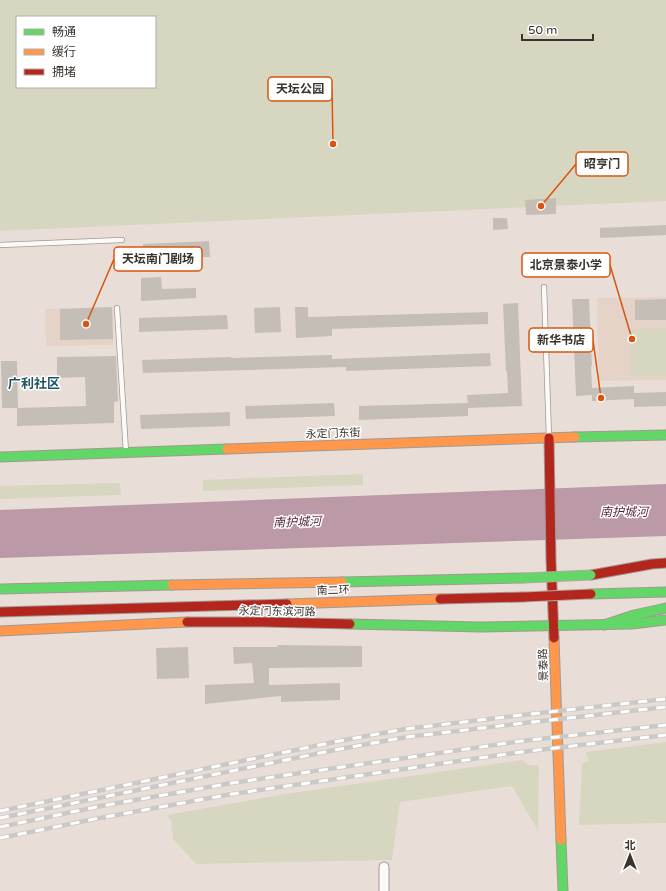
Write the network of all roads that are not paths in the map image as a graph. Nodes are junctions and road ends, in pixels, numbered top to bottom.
1 (122, 240) dead end
2 (0, 244) edge
3 (544, 287) dead end
4 (117, 308) dead end
5 (666, 435) edge
6 (549, 438) junction
7 (126, 452) junction
8 (0, 457) edge
9 (666, 563) edge
10 (591, 574) junction
11 (651, 574) dead end
12 (0, 589) edge
13 (666, 592) edge
14 (666, 608) edge
15 (0, 612) edge
16 (666, 620) edge
17 (604, 625) junction
18 (554, 626) junction
19 (0, 631) edge
20 (384, 867) dead end
21 (384, 891) edge
22 (563, 891) edge

1 - 2 lane
3 - 6 lane
4 - 7 lane
5 - 6 main road, 永定门东街
6 - 7 main road, 永定门东街
6 - 18 main road, 景泰路
7 - 8 main road, 永定门东街
9 - 10 main road
10 - 11 main road, 南二环
10 - 12 main road, 南二环, bridge
13 - 15 main road, 南二环, bridge
14 - 17 main road
16 - 17 main road
17 - 18 main road, 永定门东滨河路
18 - 19 main road, 永定门东滨河路
18 - 22 main road, 景泰路
20 - 21 street

